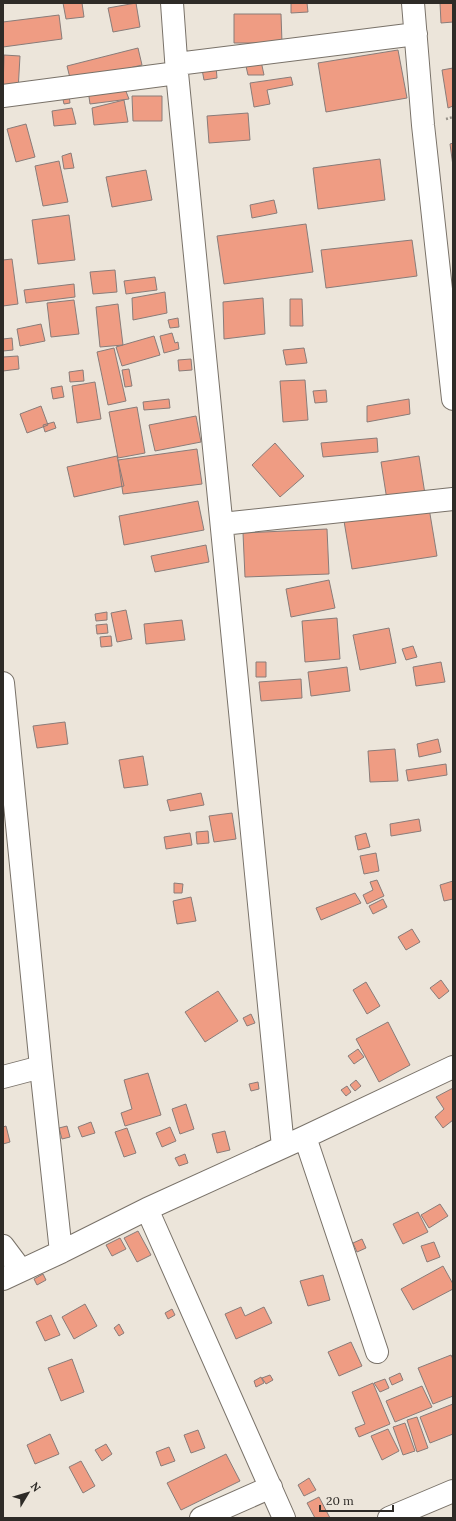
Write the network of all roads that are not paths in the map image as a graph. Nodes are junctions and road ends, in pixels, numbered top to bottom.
1 (172, 3) edge
2 (413, 3) edge
3 (416, 34) junction
4 (177, 68) junction
5 (3, 96) edge
6 (453, 399) edge
7 (453, 499) edge
8 (222, 524) junction
9 (3, 683) edge
10 (453, 1066) edge
11 (41, 1067) junction
12 (3, 1077) edge
13 (305, 1137) junction
14 (283, 1147) junction
15 (147, 1209) junction
16 (3, 1246) edge
17 (61, 1252) junction
18 (12, 1274) edge
19 (377, 1352) dead end
20 (271, 1487) junction
21 (453, 1491) edge
22 (201, 1518) edge
23 (284, 1518) edge
24 (389, 1518) edge

1 - 4 street
2 - 3 street
3 - 4 street
3 - 6 street
4 - 5 street
4 - 8 street
7 - 8 street
8 - 14 street
9 - 11 street
10 - 13 street
11 - 12 street
11 - 17 street
13 - 14 street
13 - 19 street
14 - 15 street
15 - 17 street
15 - 20 street
16 - 18 street
17 - 18 street
20 - 22 street
20 - 23 street
21 - 24 street

